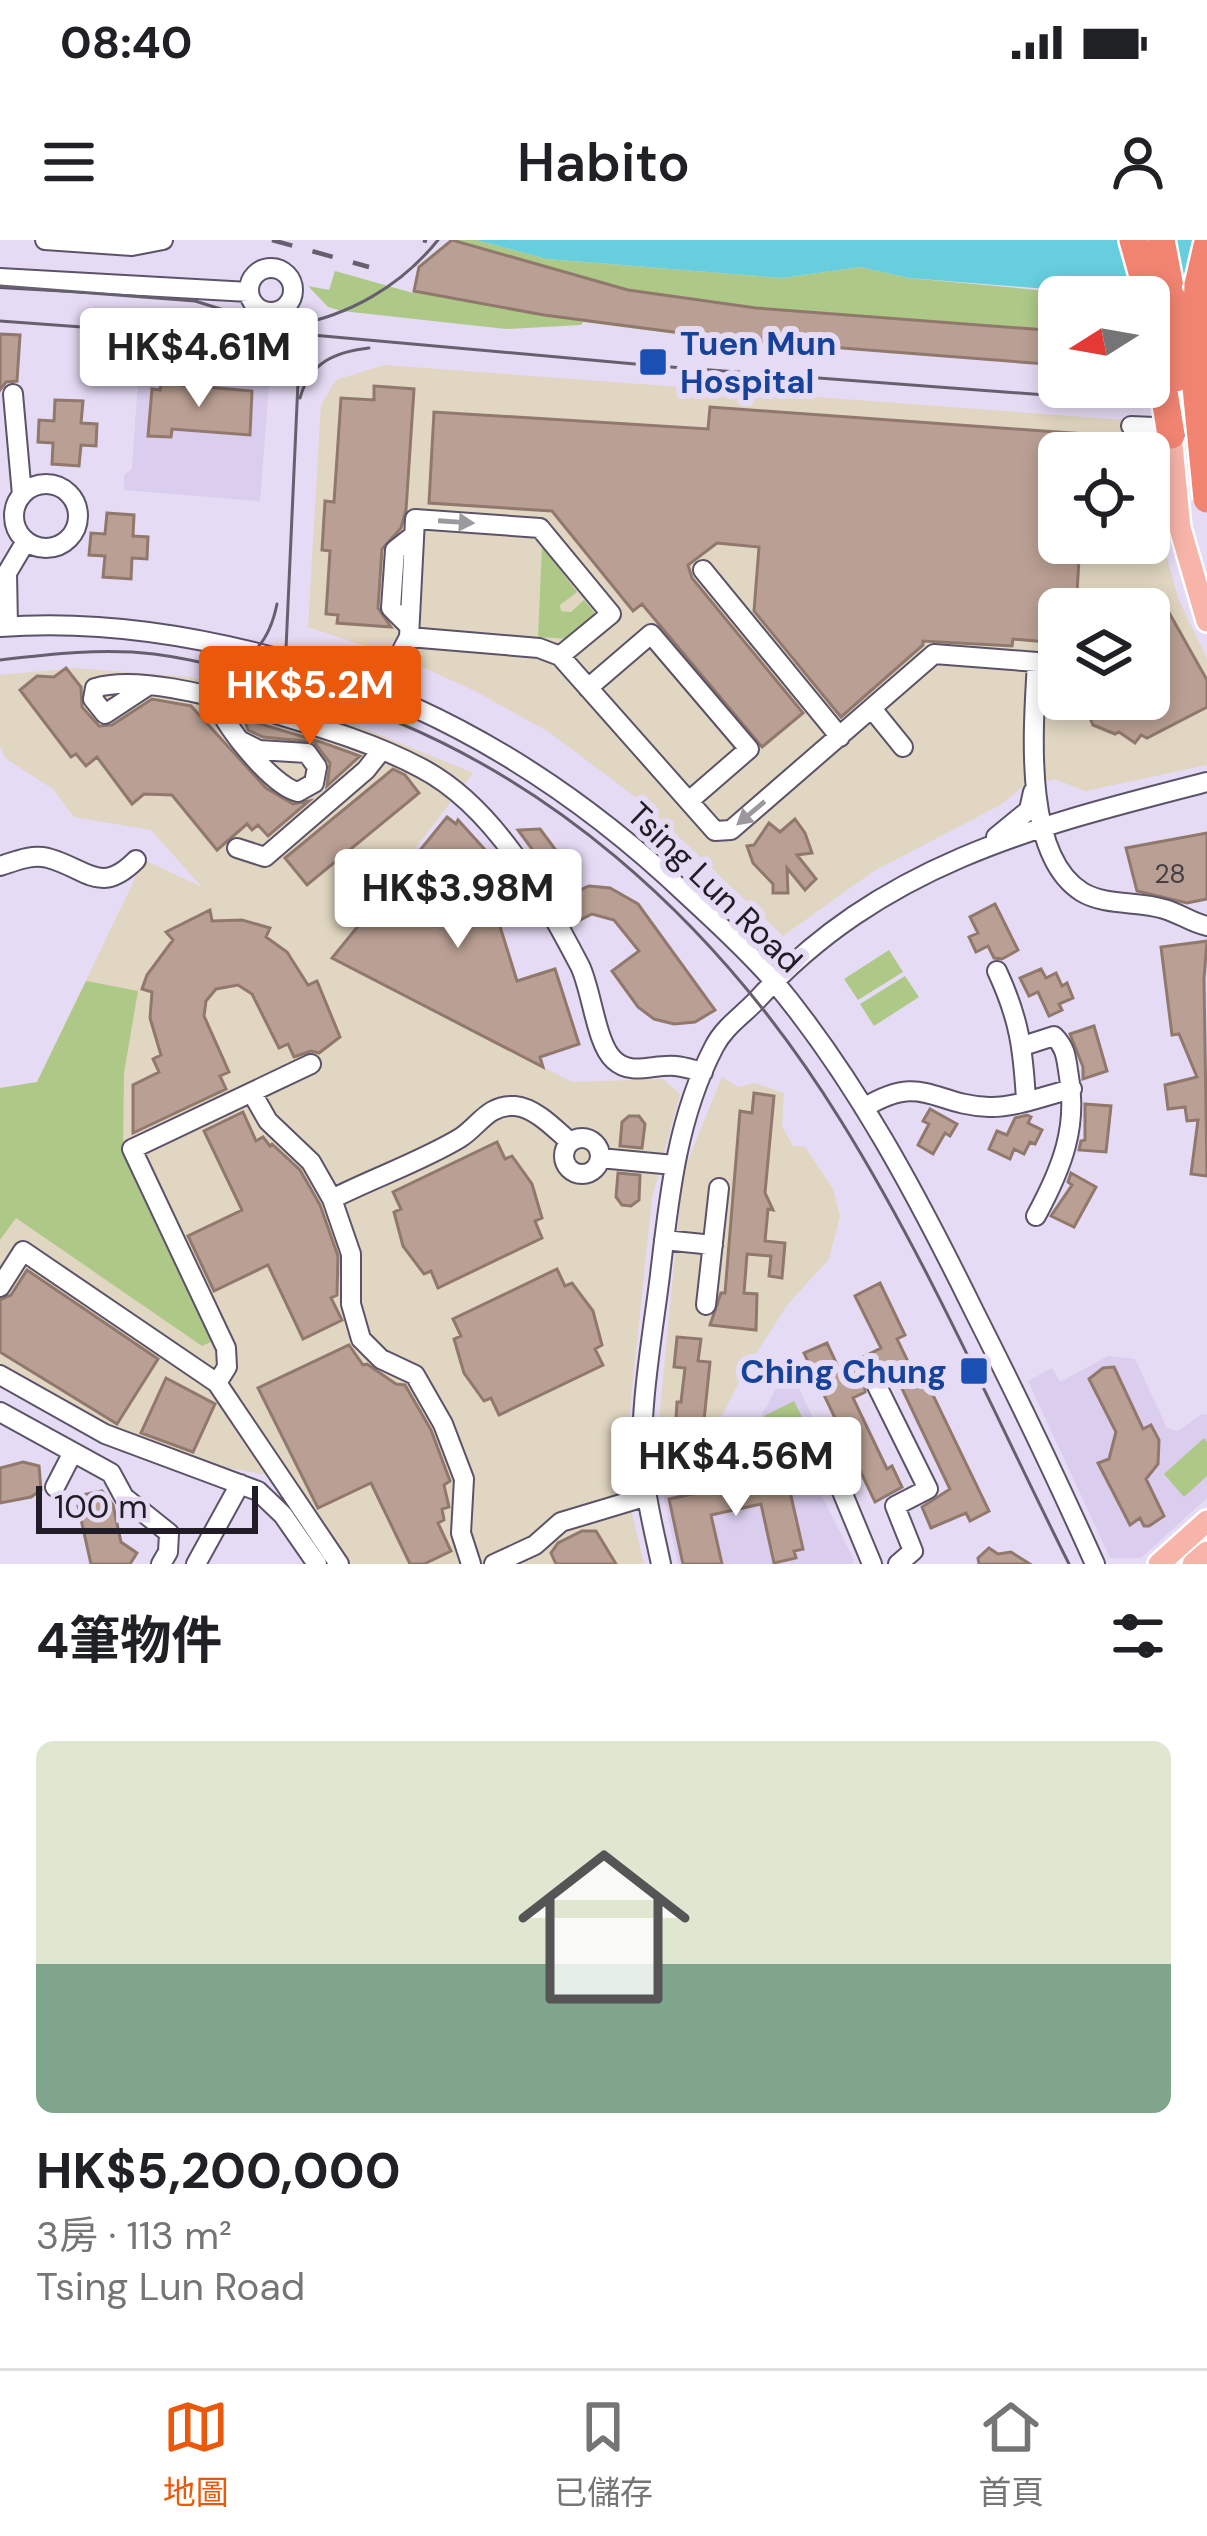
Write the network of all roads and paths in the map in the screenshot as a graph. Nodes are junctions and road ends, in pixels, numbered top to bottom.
1 (45, 240) edge
2 (164, 240) edge
3 (1133, 240) edge
4 (1161, 240) edge
5 (1207, 246) edge
6 (1143, 276) edge
7 (0, 278) edge
8 (249, 292) dead end
9 (13, 394) dead end
10 (1167, 408) edge
11 (1131, 426) dead end
12 (1207, 430) edge
13 (1171, 435) junction
14 (22, 495) junction
15 (1207, 500) edge
16 (26, 541) junction
17 (703, 570) dead end
18 (1207, 621) edge
19 (4, 627) edge
20 (409, 632) junction
21 (560, 656) junction
22 (146, 687) dead end
23 (588, 688) junction
24 (382, 691) junction
25 (214, 696) junction
26 (873, 710) junction
27 (840, 737) junction
28 (241, 741) dead end
29 (903, 746) dead end
30 (381, 751) junction
31 (1033, 775) junction
32 (1207, 782) edge
33 (689, 801) junction
34 (1044, 826) junction
35 (237, 848) dead end
36 (976, 850) junction
37 (136, 860) dead end
38 (0, 866) edge
39 (1207, 926) edge
40 (997, 971) dead end
41 (773, 980) junction
42 (1023, 1046) junction
43 (311, 1064) dead end
44 (703, 1072) junction
45 (1072, 1089) junction
46 (252, 1093) junction
47 (1026, 1100) junction
48 (864, 1108) junction
49 (570, 1142) junction
50 (600, 1158) junction
51 (674, 1166) junction
52 (718, 1188) dead end
53 (332, 1199) junction
54 (1036, 1216) dead end
55 (664, 1240) junction
56 (713, 1245) junction
57 (0, 1287) edge
58 (706, 1305) dead end
59 (0, 1376) edge
60 (217, 1383) junction
61 (877, 1386) dead end
62 (0, 1412) edge
63 (72, 1454) junction
64 (838, 1482) dead end
65 (240, 1484) junction
66 (55, 1487) dead end
67 (641, 1498) dead end
68 (1207, 1521) edge
69 (1207, 1552) edge
70 (161, 1564) edge
71 (196, 1564) edge
72 (317, 1564) edge
73 (340, 1564) edge
74 (471, 1564) edge
75 (494, 1564) edge
76 (661, 1564) edge
77 (872, 1564) edge
78 (898, 1564) edge
79 (1095, 1564) edge
80 (1159, 1564) edge
81 (1193, 1564) edge

1 - 2 street
3 - 6 highway
4 - 13 highway, bridge
5 - 15 highway, bridge
7 - 8 street
9 - 14 street
10 - 13 highway, bridge
11 - 12 street
13 - 18 main road
14 - 16 street
14 - 16 street
16 - 19 street
17 - 27 street
19 - 24 street, Tsing Lun Road
20 - 21 street
20 -> 21 street
20 - 24 street
21 - 23 street
22 - 25 street
23 - 33 street
23 - 33 street
24 - 41 street, Tsing Lun Road
25 - 28 street
25 - 30 street
26 - 27 street
26 - 29 street
26 - 31 street
27 -> 33 street
30 - 35 street
30 - 44 street
31 - 34 street
31 - 36 street
32 - 34 street
34 - 36 street
34 - 39 street
36 - 41 street
37 - 38 street
40 - 42 street
41 - 44 street
41 - 48 street, Tsing Lun Road
42 - 45 street
42 - 47 street
43 - 46 street
44 - 51 street
45 - 47 street
45 - 54 street
46 - 53 street
46 - 60 street
47 - 48 street
48 - 79 street, Tsing Lun Road
49 - 50 street
49 - 50 street
49 - 53 street
50 - 51 street
51 - 55 street
52 - 56 street
53 - 74 street
55 - 56 street
55 - 76 street
56 - 58 street
57 - 60 street
59 - 65 street
60 - 73 street
61 - 78 street
62 - 63 street
63 - 66 street
63 - 70 street
64 - 77 street
65 - 71 street
65 - 72 street
67 - 75 street
68 - 80 main road
69 - 81 main road

